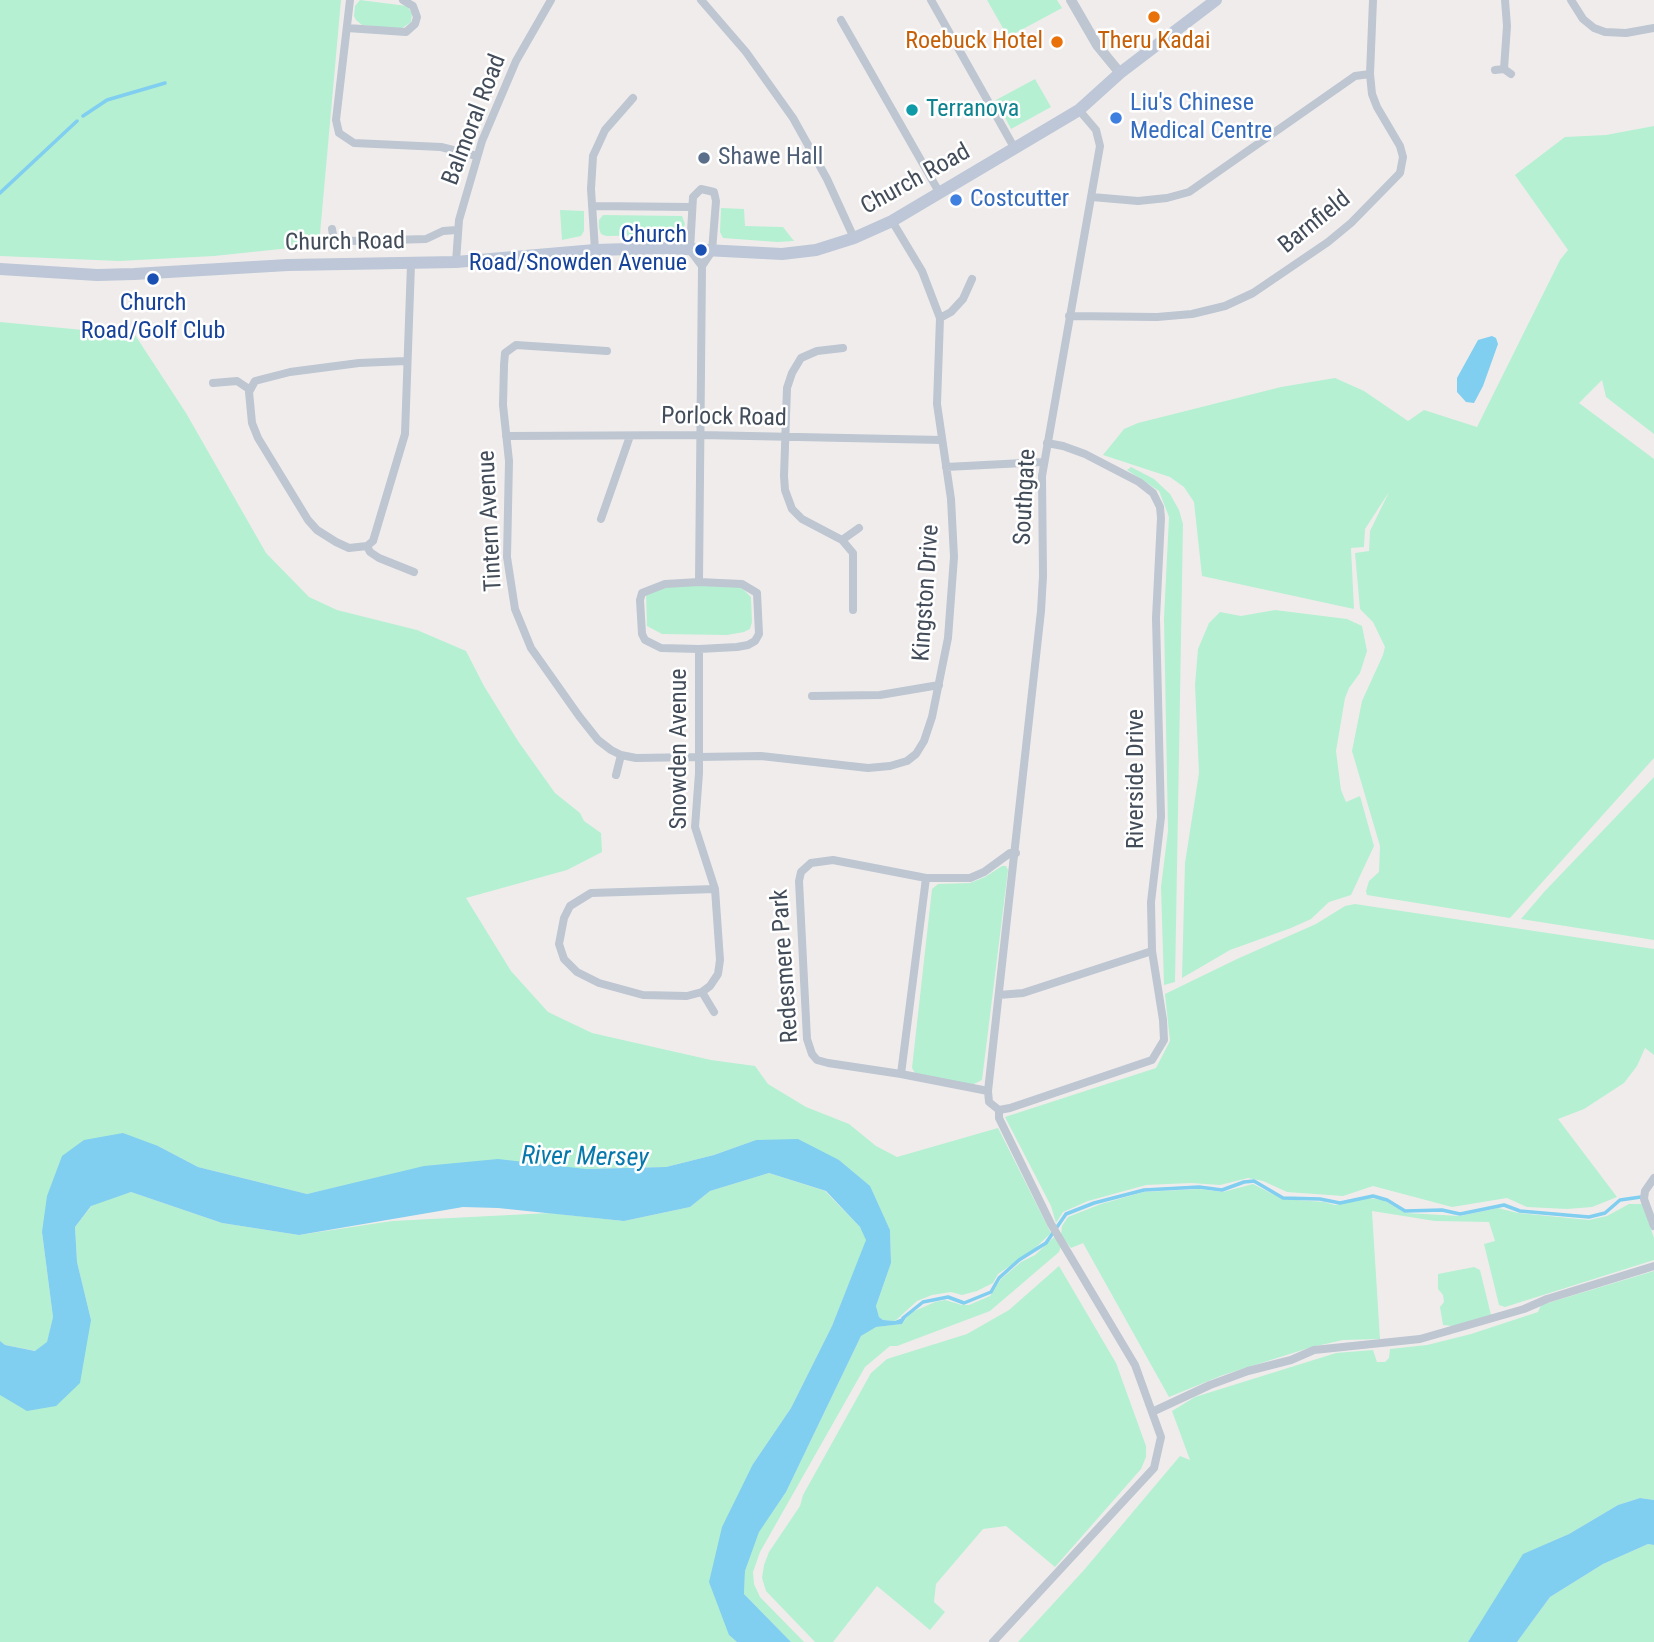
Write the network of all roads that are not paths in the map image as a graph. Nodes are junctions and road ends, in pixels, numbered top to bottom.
1 (350, 0) edge
2 (403, 0) edge
3 (551, 0) edge
4 (701, 0) edge
5 (931, 0) edge
6 (1071, 0) edge
7 (1216, 0) edge
8 (1373, 0) edge
9 (1505, 0) edge
10 (1571, 0) edge
11 (841, 20) dead end
12 (347, 28) junction
13 (1654, 28) edge
14 (1503, 71) dead end
15 (1120, 73) junction
16 (1370, 74) junction
17 (633, 98) dead end
18 (1079, 110) junction
19 (1015, 149) junction
20 (477, 156) junction
21 (939, 192) junction
22 (1092, 197) junction
23 (592, 206) junction
24 (691, 207) junction
25 (891, 221) junction
26 (332, 229) dead end
27 (457, 230) junction
28 (853, 238) junction
29 (595, 250) junction
30 (690, 250) junction
31 (712, 251) junction
32 (456, 262) junction
33 (411, 264) junction
34 (702, 266) junction
35 (0, 269) edge
36 (972, 279) dead end
37 (1069, 316) junction
38 (940, 318) junction
39 (843, 348) dead end
40 (607, 351) dead end
41 (406, 360) junction
42 (213, 383) dead end
43 (249, 389) junction
44 (701, 435) junction
45 (506, 436) junction
46 (630, 436) junction
47 (785, 438) junction
48 (942, 440) junction
49 (1047, 443) junction
50 (1043, 462) junction
51 (946, 467) junction
52 (601, 519) dead end
53 (859, 528) dead end
54 (842, 540) junction
55 (367, 546) junction
56 (414, 572) dead end
57 (699, 582) junction
58 (853, 610) dead end
59 (699, 649) junction
60 (939, 685) junction
61 (812, 696) dead end
62 (621, 755) junction
63 (698, 758) junction
64 (616, 775) dead end
65 (1016, 853) junction
66 (926, 878) junction
67 (715, 889) junction
68 (1152, 951) junction
69 (702, 992) junction
70 (999, 995) junction
71 (715, 1012) dead end
72 (901, 1074) junction
73 (988, 1091) junction
74 (999, 1110) junction
75 (1654, 1178) edge
76 (1654, 1226) edge
77 (1654, 1266) edge
78 (1152, 1412) junction
79 (993, 1642) edge

1 - 12 street
2 - 12 street
3 - 20 street, Balmoral Road
4 - 28 street
5 - 19 street
6 - 15 street
7 - 15 main road, Church Road
8 - 16 street, Barnfield
9 - 14 street
10 - 13 street
11 - 21 street
12 - 20 street
15 - 18 main road, Church Road
16 - 22 street
16 - 37 street, Barnfield
17 - 23 street
18 - 19 main road, Church Road
18 - 22 street, Southgate
19 - 21 main road, Church Road
20 - 27 street, Balmoral Road
21 - 25 main road, Church Road
22 - 37 street, Southgate
23 - 24 street
23 - 29 street
24 - 30 street
24 - 31 street
25 - 28 main road, Church Road
25 - 38 street, Kingston Drive
26 - 27 street, Church Road
27 - 32 street, Balmoral Road
28 - 31 main road, Church Road
29 - 30 main road, Church Road
29 - 32 main road, Church Road
30 - 31 main road, Church Road
30 - 34 street
31 - 34 street
32 - 33 main road, Church Road
33 - 35 main road, Church Road
33 - 41 street
34 - 44 street
36 - 38 street
37 - 49 street, Southgate
38 - 48 street, Kingston Drive
39 - 47 street
40 - 45 street, Tintern Avenue
41 - 43 street
41 - 55 street
42 - 43 street
43 - 55 street
44 - 46 street, Porlock Road
44 - 47 street, Porlock Road
44 - 57 street
45 - 46 street, Porlock Road
45 - 62 street, Tintern Avenue
46 - 52 street
47 - 48 street, Porlock Road
47 - 54 street
48 - 51 street, Kingston Drive
49 - 50 street, Southgate
49 - 68 street, Riverside Drive
50 - 51 street
50 - 65 street, Southgate
51 - 60 street, Kingston Drive
53 - 54 street
54 - 58 street
55 - 56 street
57 - 59 street, Snowden Avenue
57 - 59 street, Snowden Avenue
59 - 63 street, Snowden Avenue
60 - 61 street
60 - 63 street, Kingston Drive
62 - 63 street
62 - 64 street
63 - 67 street, Snowden Avenue
65 - 66 street, Redesmere Park
65 - 70 street
66 - 72 street
66 - 72 street, Redesmere Park
67 - 69 street, Snowden Avenue
67 - 69 street
68 - 70 street
68 - 74 street, Riverside Drive
69 - 71 street
70 - 73 street
72 - 73 street, Redesmere Park
73 - 74 street
74 - 78 street
75 - 76 street
77 - 78 street
78 - 79 street

